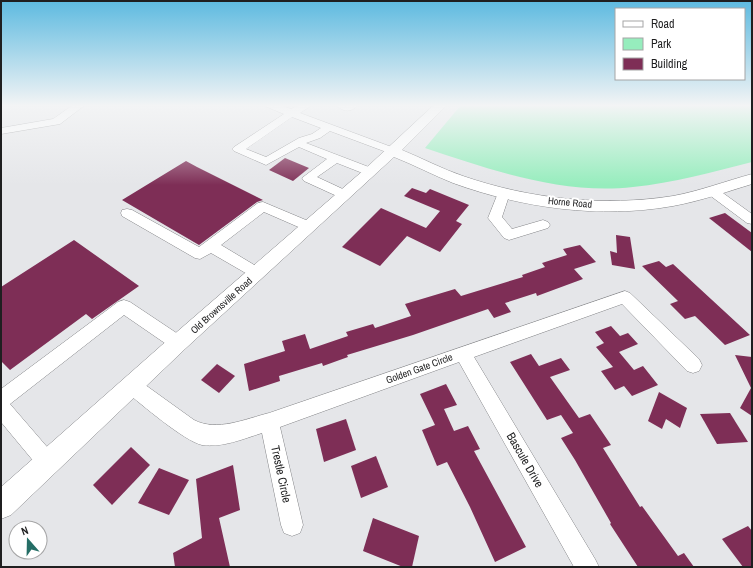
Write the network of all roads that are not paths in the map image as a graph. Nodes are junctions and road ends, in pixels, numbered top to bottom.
1 (264, 132) edge
2 (322, 132) edge
3 (341, 132) edge
4 (413, 132) edge
5 (298, 143) junction
6 (393, 151) junction
7 (336, 158) junction
8 (370, 172) junction
9 (752, 179) edge
10 (712, 191) junction
11 (504, 193) junction
12 (343, 194) junction
13 (127, 213) dead end
14 (752, 220) edge
15 (543, 224) dead end
16 (308, 226) junction
17 (211, 246) junction
18 (256, 273) junction
19 (178, 343) junction
20 (462, 353) junction
21 (693, 365) dead end
22 (131, 385) junction
23 (1, 400) edge
24 (1, 408) edge
25 (269, 422) junction
26 (47, 462) junction
27 (1, 504) edge
28 (292, 525) dead end
29 (587, 567) edge

1 - 5 street
2 - 5 street
3 - 6 street
4 - 6 main road, Old Brownsville Road
5 - 7 street
6 - 8 main road, Old Brownsville Road
6 - 11 main road, Horne Road
7 - 8 street
7 - 12 street
8 - 12 main road, Old Brownsville Road
9 - 10 main road, Horne Road
10 - 11 main road, Horne Road
10 - 14 street
11 - 15 street
12 - 16 main road, Old Brownsville Road
13 - 17 street
16 - 17 street
16 - 18 main road, Old Brownsville Road
17 - 18 street
18 - 19 main road, Old Brownsville Road
19 - 22 main road, Old Brownsville Road
19 - 23 street
20 - 21 street, Golden Gate Circle
20 - 25 street, Golden Gate Circle
20 - 29 street, Bascule Drive
22 - 25 street, Golden Gate Circle
22 - 26 main road, Old Brownsville Road
24 - 26 street
25 - 28 street, Trestle Circle
26 - 27 main road, Old Brownsville Road

